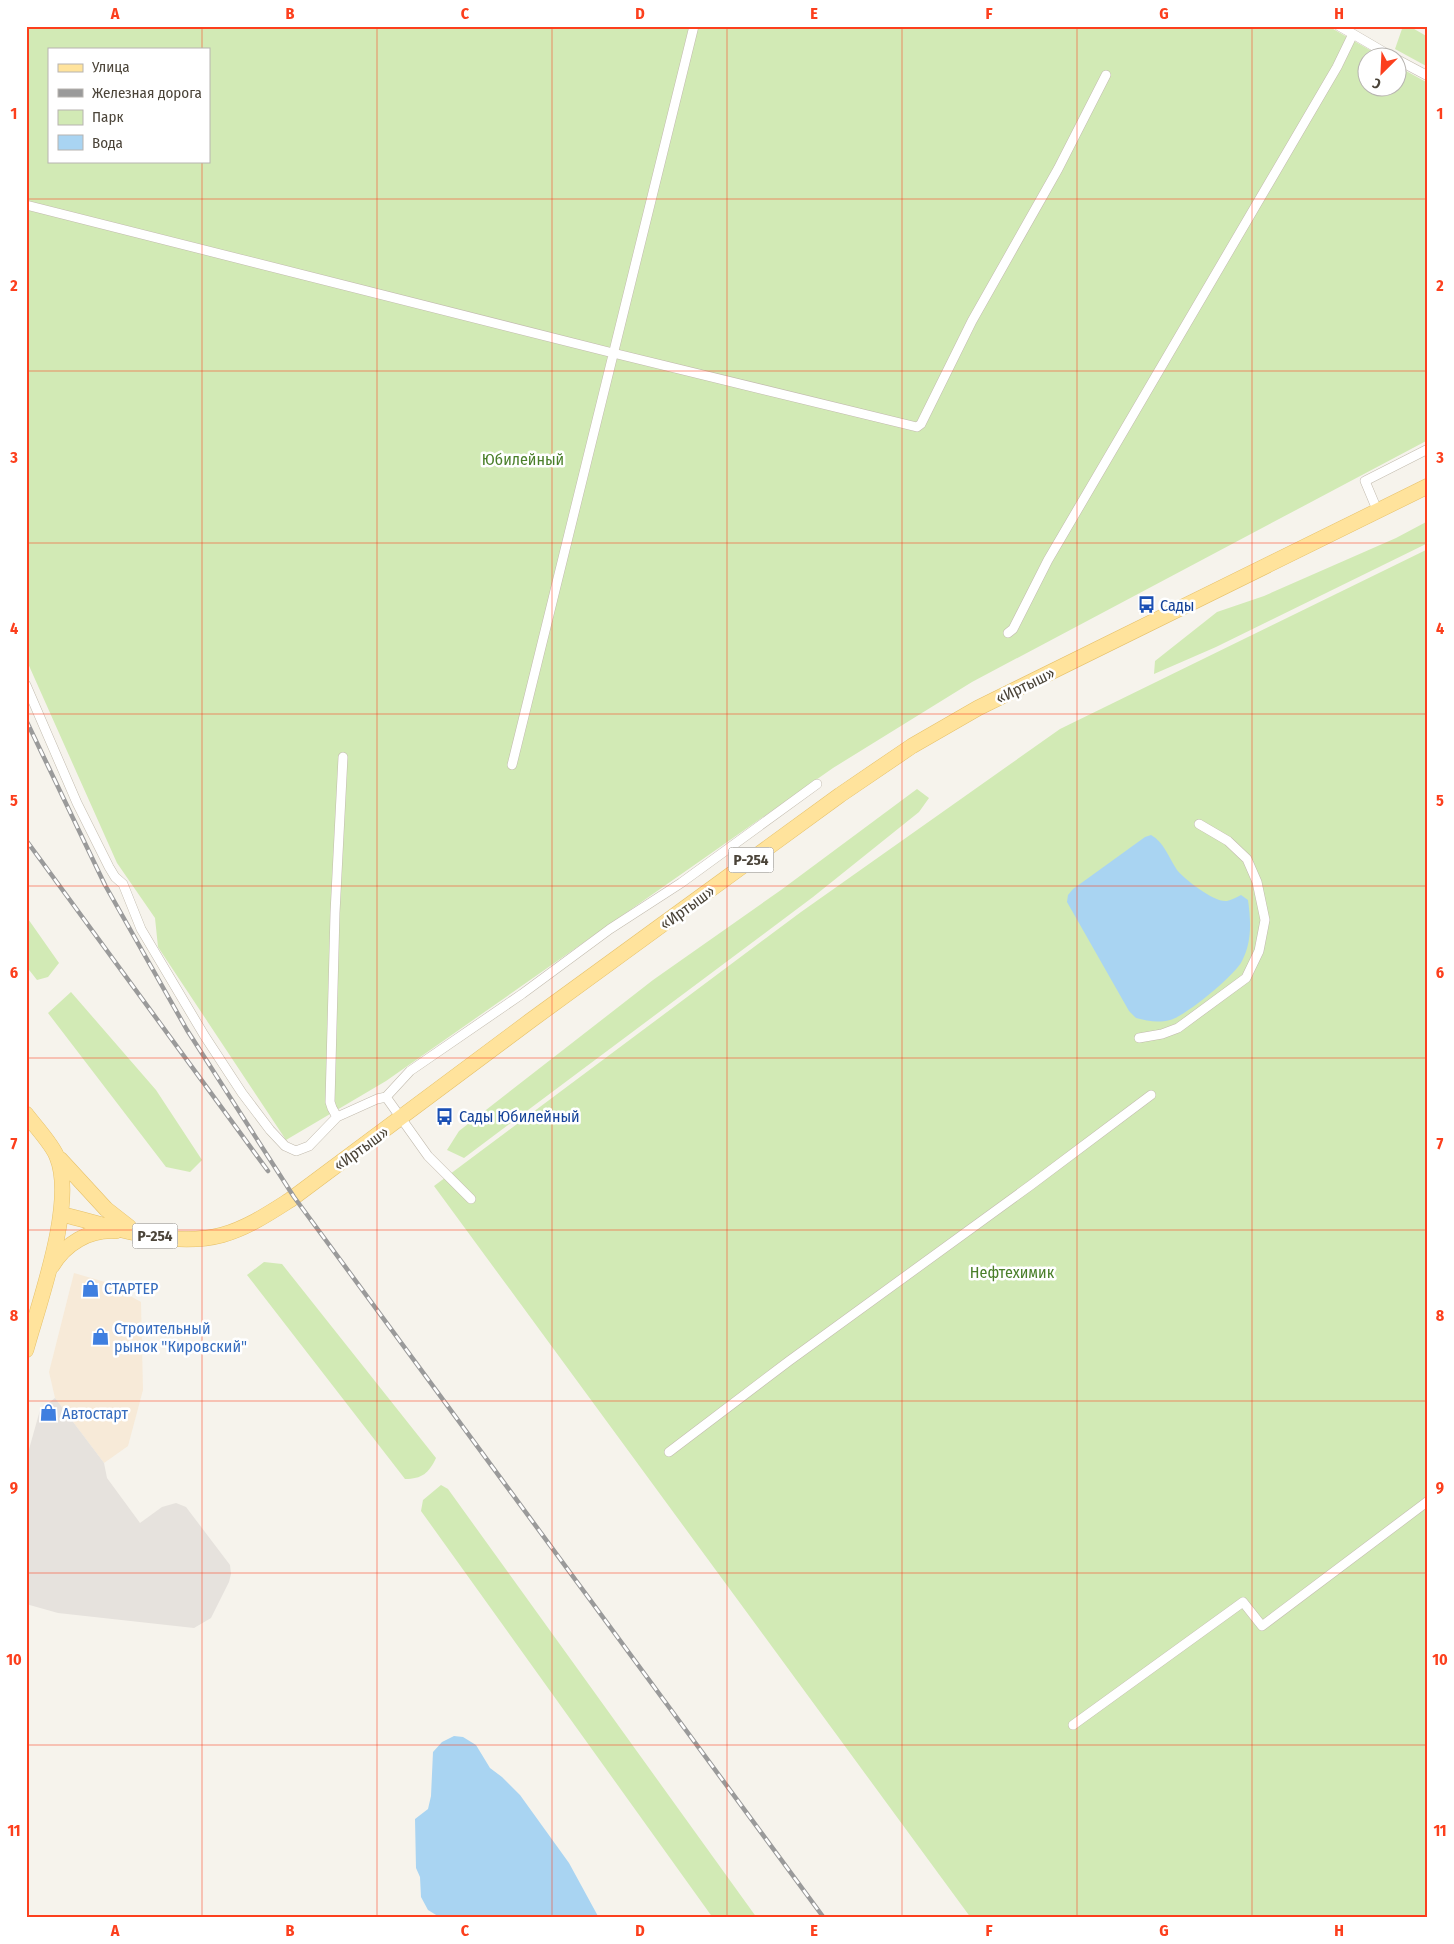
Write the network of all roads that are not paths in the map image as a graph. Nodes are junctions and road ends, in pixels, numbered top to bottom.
1 (694, 26) edge
2 (1339, 26) edge
3 (1353, 34) junction
4 (1378, 48) edge
5 (1406, 64) edge
6 (1106, 75) dead end
7 (1428, 76) edge
8 (26, 205) edge
9 (612, 353) junction
10 (1428, 449) edge
11 (1428, 486) edge
12 (1378, 512) junction
13 (1008, 633) dead end
14 (26, 685) edge
15 (342, 757) dead end
16 (512, 766) dead end
17 (817, 784) dead end
18 (1199, 824) dead end
19 (1139, 1038) dead end
20 (1151, 1095) dead end
21 (386, 1097) junction
22 (26, 1114) edge
23 (337, 1117) junction
24 (402, 1118) junction
25 (57, 1156) junction
26 (471, 1199) dead end
27 (61, 1214) junction
28 (139, 1233) junction
29 (47, 1274) junction
30 (26, 1350) edge
31 (669, 1452) dead end
32 (1428, 1501) edge
33 (1073, 1726) dead end

1 - 9 street
2 - 3 street
3 - 4 street
3 - 13 street
5 - 7 street
6 - 9 street
8 - 9 street
9 - 16 street
10 - 12 street
11 - 12 main road, «Иртыш» / Р-254
12 - 24 main road, «Иртыш» / Р-254
14 - 23 street
15 - 23 street
17 - 21 street
18 - 19 street
20 - 31 street
21 - 23 street
21 - 24 street
22 - 25 main road
24 - 26 street
24 - 28 main road, «Иртыш» / Р-254
25 - 27 main road
25 - 28 main road
27 - 28 main road, «Иртыш» / Р-254
27 - 29 main road
28 - 29 main road
29 - 30 main road
32 - 33 street

